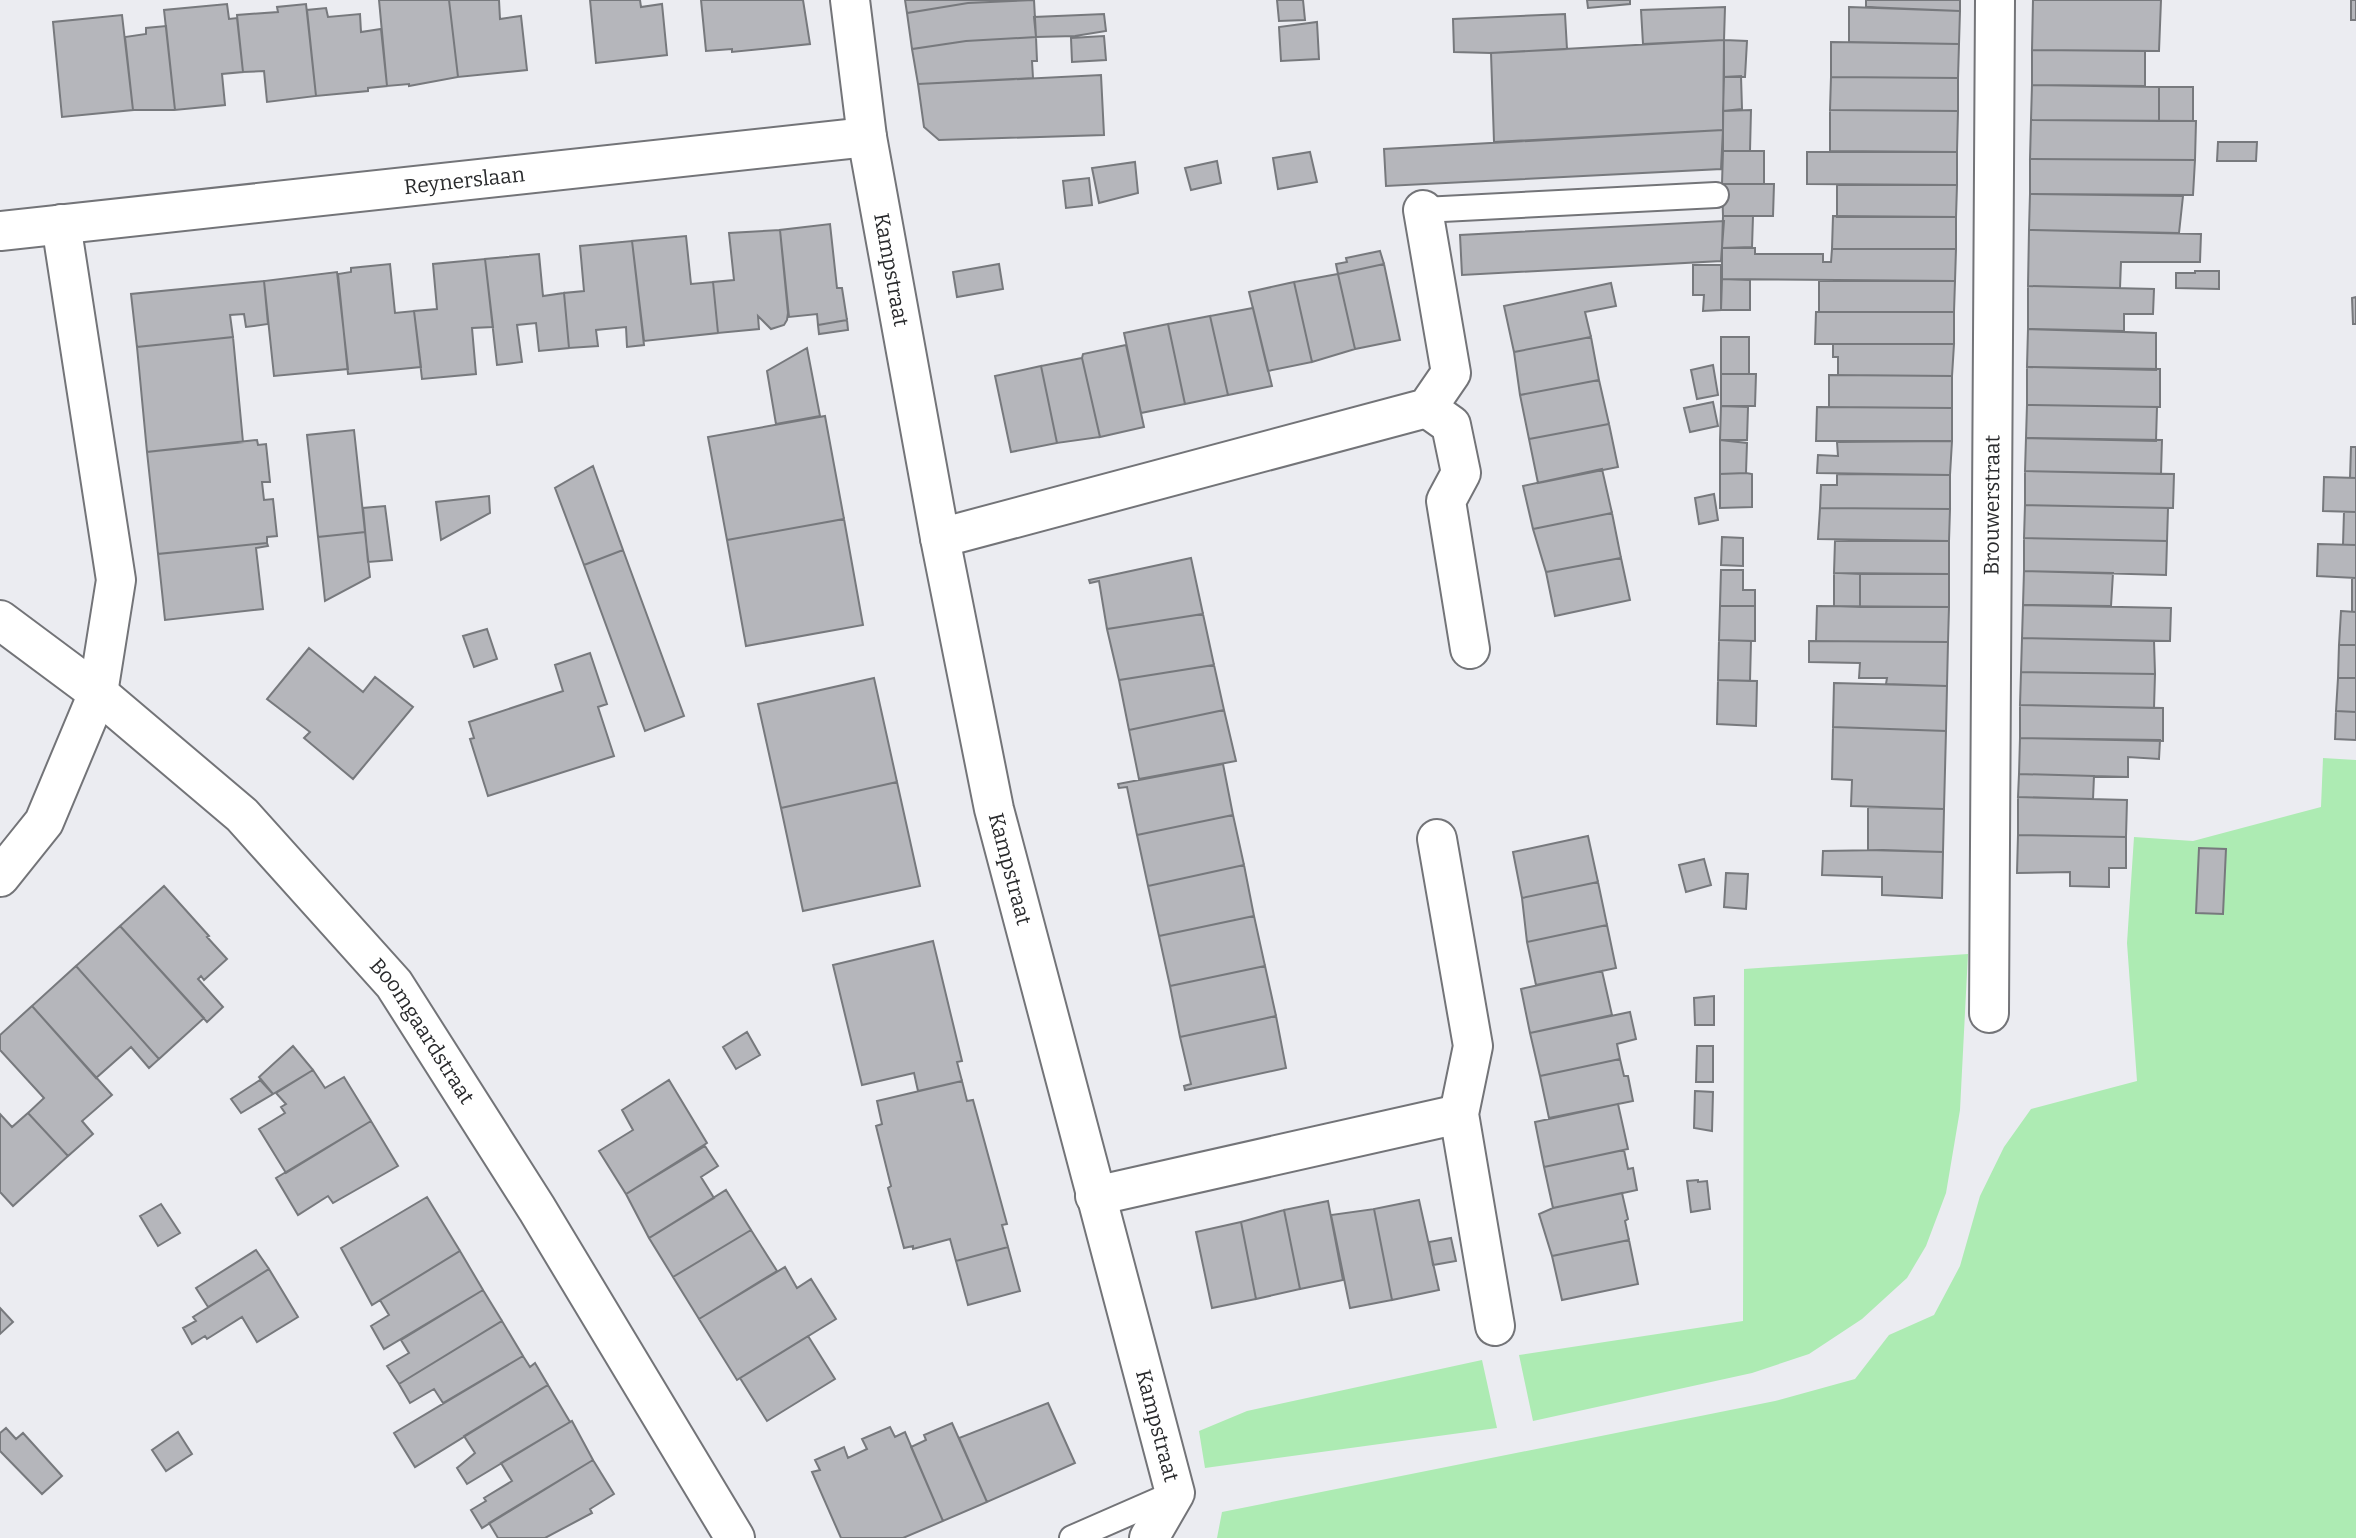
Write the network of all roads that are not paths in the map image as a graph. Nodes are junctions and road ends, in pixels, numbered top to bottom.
1 (850, 0) edge
2 (1995, 0) edge
3 (867, 137) junction
4 (1716, 195) dead end
5 (1423, 210) joint
6 (61, 225) junction
7 (0, 231) edge
8 (1427, 408) junction
9 (940, 538) junction
10 (0, 620) edge
11 (1470, 649) dead end
12 (98, 693) junction
13 (1437, 839) dead end
14 (0, 877) edge
15 (1989, 1013) dead end
16 (1459, 1114) junction
17 (1095, 1196) junction
18 (1496, 1326) dead end
19 (1175, 1493) junction
20 (735, 1538) edge
21 (1072, 1538) edge
22 (1149, 1538) edge

1 - 3 street, Kampstraat
2 - 15 street, Brouwerstraat
3 - 6 street, Reynerslaan
3 - 9 street, Kampstraat
4 - 5 lane
5 - 8 street
6 - 7 street, Reynerslaan
6 - 12 street
8 - 9 street
8 - 11 street
9 - 17 street, Kampstraat
10 - 12 street, Boomgaardstraat
12 - 14 street
12 - 20 street, Boomgaardstraat
13 - 16 street
16 - 17 street
16 - 18 street
17 - 19 street, Kampstraat
19 - 21 lane
19 - 22 street

